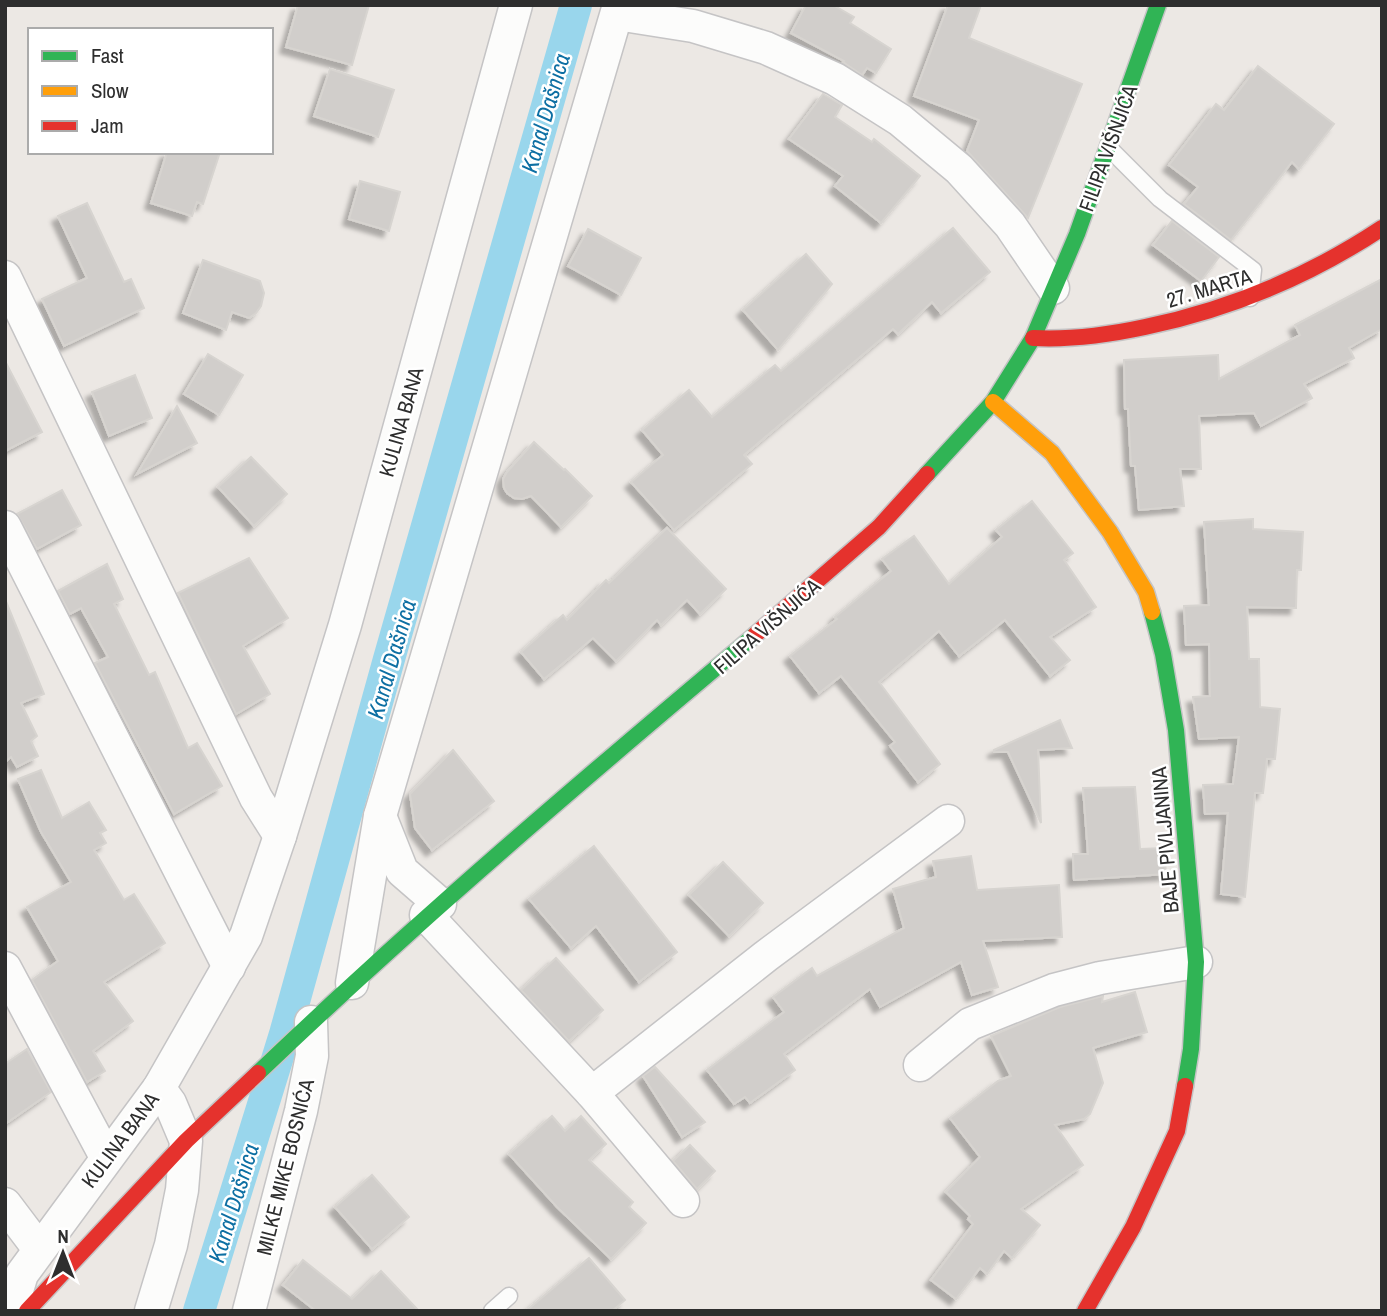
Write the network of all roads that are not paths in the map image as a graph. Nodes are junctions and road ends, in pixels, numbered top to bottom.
1 (516, 5) edge
2 (1158, 5) edge
3 (618, 10) edge
4 (1108, 147) junction
5 (1382, 228) edge
6 (5, 277) edge
7 (1053, 288) junction
8 (1250, 300) junction
9 (1033, 338) junction
10 (993, 402) junction
11 (5, 527) edge
12 (380, 816) junction
13 (948, 821) dead end
14 (280, 836) junction
15 (433, 910) junction
16 (1196, 962) junction
17 (229, 967) junction
18 (5, 968) edge
19 (352, 983) junction
20 (312, 1022) junction
21 (920, 1065) dead end
22 (159, 1088) junction
23 (592, 1093) junction
24 (187, 1141) junction
25 (106, 1157) junction
26 (683, 1201) dead end
27 (5, 1204) edge
28 (39, 1249) junction
29 (509, 1296) dead end
30 (15, 1311) edge
31 (27, 1311) edge
32 (151, 1311) edge
33 (249, 1311) edge
34 (492, 1311) edge
35 (1085, 1311) edge

1 - 14 street, KULINA BANA
2 - 4 main road, FILIPA VIŠNJIĆA
3 - 7 street
3 - 12 street
4 - 7 main road, FILIPA VIŠNJIĆA
4 - 8 lane
5 - 8 main road, 27. MARTA
6 - 14 street
7 - 9 main road, FILIPA VIŠNJIĆA
8 - 9 main road, 27. MARTA
9 - 10 main road, FILIPA VIŠNJIĆA
10 - 15 main road, FILIPA VIŠNJIĆA
10 - 16 main road, BAJE PIVLJANINA
11 - 17 street
12 - 15 street
12 - 19 street
13 - 23 street
14 - 17 street, KULINA BANA
15 - 19 main road, FILIPA VIŠNJIĆA
15 - 23 street
16 - 21 street
16 - 35 main road, BAJE PIVLJANINA
17 - 22 street, KULINA BANA
18 - 25 street
19 - 20 main road, FILIPA VIŠNJIĆA
20 - 24 main road, FILIPA VIŠNJIĆA
20 - 33 street, MILKE MIKE BOSNIĆA
22 - 24 street
22 - 25 street, KULINA BANA
23 - 26 street
24 - 31 main road, FILIPA VIŠNJIĆA
24 - 32 street
25 - 28 street, KULINA BANA
27 - 28 street
28 - 30 street, KULINA BANA
29 - 34 lane

